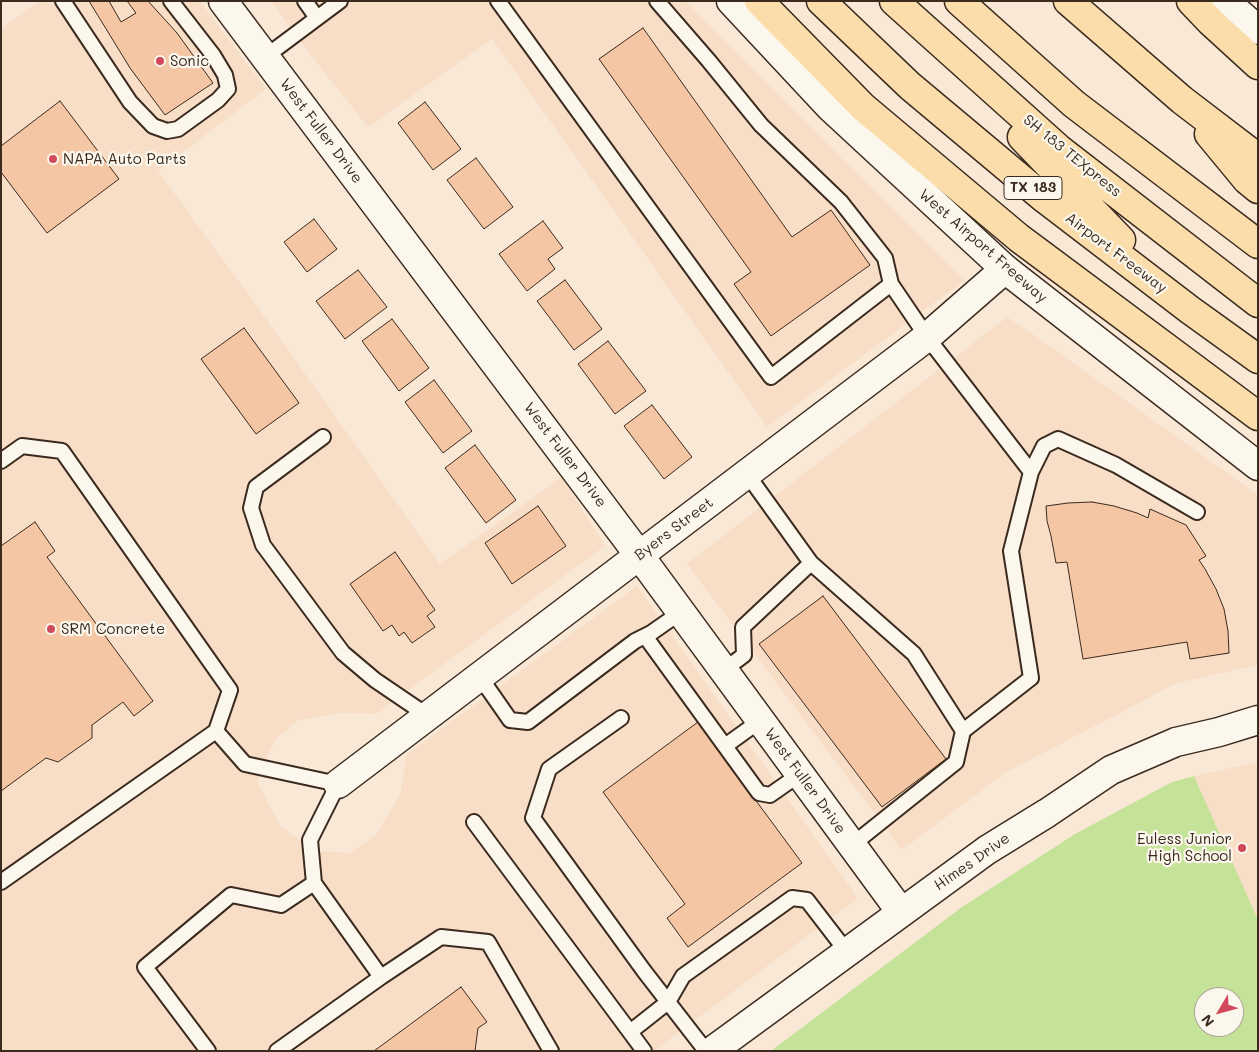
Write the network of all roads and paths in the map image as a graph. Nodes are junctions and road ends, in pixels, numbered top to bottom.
1 (63, 1) edge
2 (171, 1) edge
3 (224, 1) edge
4 (305, 1) edge
5 (340, 1) edge
6 (498, 1) edge
7 (657, 1) edge
8 (731, 1) edge
9 (759, 1) edge
10 (821, 1) edge
11 (892, 1) edge
12 (959, 1) edge
13 (1068, 1) edge
14 (1191, 1) edge
15 (1225, 1) edge
16 (317, 18) junction
17 (1258, 30) edge
18 (265, 57) junction
19 (1258, 65) edge
20 (1182, 100) junction
21 (1258, 158) edge
22 (1258, 189) edge
23 (1258, 244) edge
24 (1005, 269) junction
25 (891, 284) junction
26 (1258, 303) edge
27 (1183, 304) junction
28 (927, 337) junction
29 (1258, 360) edge
30 (1258, 416) edge
31 (323, 437) dead end
32 (1, 461) edge
33 (1258, 466) edge
34 (1031, 472) junction
35 (747, 474) junction
36 (1197, 512) dead end
37 (640, 555) junction
38 (812, 563) junction
39 (681, 612) junction
40 (645, 636) junction
41 (724, 670) junction
42 (480, 677) junction
43 (428, 716) junction
44 (621, 718) dead end
45 (761, 720) junction
46 (1258, 720) edge
47 (216, 731) junction
48 (963, 731) junction
49 (724, 746) junction
50 (800, 774) junction
51 (338, 784) junction
52 (474, 822) dead end
53 (852, 845) junction
54 (1, 882) edge
55 (314, 883) junction
56 (901, 912) junction
57 (847, 952) junction
58 (381, 977) junction
59 (668, 1002) junction
60 (630, 1032) junction
61 (208, 1051) edge
62 (277, 1051) edge
63 (551, 1051) edge
64 (644, 1051) edge
65 (706, 1051) edge
66 (712, 1051) edge

1 - 2 lane
3 - 18 street, West Fuller Drive
4 - 16 lane
5 - 16 lane
6 - 25 lane
7 - 25 lane
8 - 24 street, West Airport Freeway
9 - 30 highway
10 - 27 highway, Airport Freeway / TX 183
11 - 26 highway, SH 183 TEXpress
11 - 27 highway
12 - 23 highway
13 - 20 highway
14 - 19 highway
15 - 17 street
16 - 18 lane
18 - 37 street, West Fuller Drive
20 - 21 highway
20 - 22 highway
24 - 28 street, Byers Street
24 - 33 street, West Airport Freeway
25 - 28 lane
27 - 29 highway, Airport Freeway / TX 183
28 - 34 lane
28 - 35 street, Byers Street
31 - 43 lane
32 - 47 lane
34 - 36 lane
34 - 48 lane
35 - 37 street, Byers Street
35 - 38 lane
37 - 39 street, West Fuller Drive
37 - 42 street, Byers Street
38 - 41 lane
38 - 48 lane
39 - 40 lane
39 - 41 street, West Fuller Drive
40 - 42 lane
40 - 49 lane
41 - 45 street, West Fuller Drive
42 - 43 street, Byers Street
43 - 51 street, Byers Street
44 - 59 lane
45 - 49 lane
45 - 50 street, West Fuller Drive
46 - 56 street, Himes Drive
47 - 51 lane
47 - 54 lane
48 - 53 lane
49 - 50 lane
50 - 53 street, West Fuller Drive
51 - 55 lane
52 - 60 lane
53 - 56 street, West Fuller Drive
55 - 58 lane
55 - 61 lane
56 - 57 street, Himes Drive
57 - 59 lane
57 - 66 street, Himes Drive
58 - 62 lane
58 - 63 lane
59 - 60 lane
59 - 65 lane
60 - 64 lane

